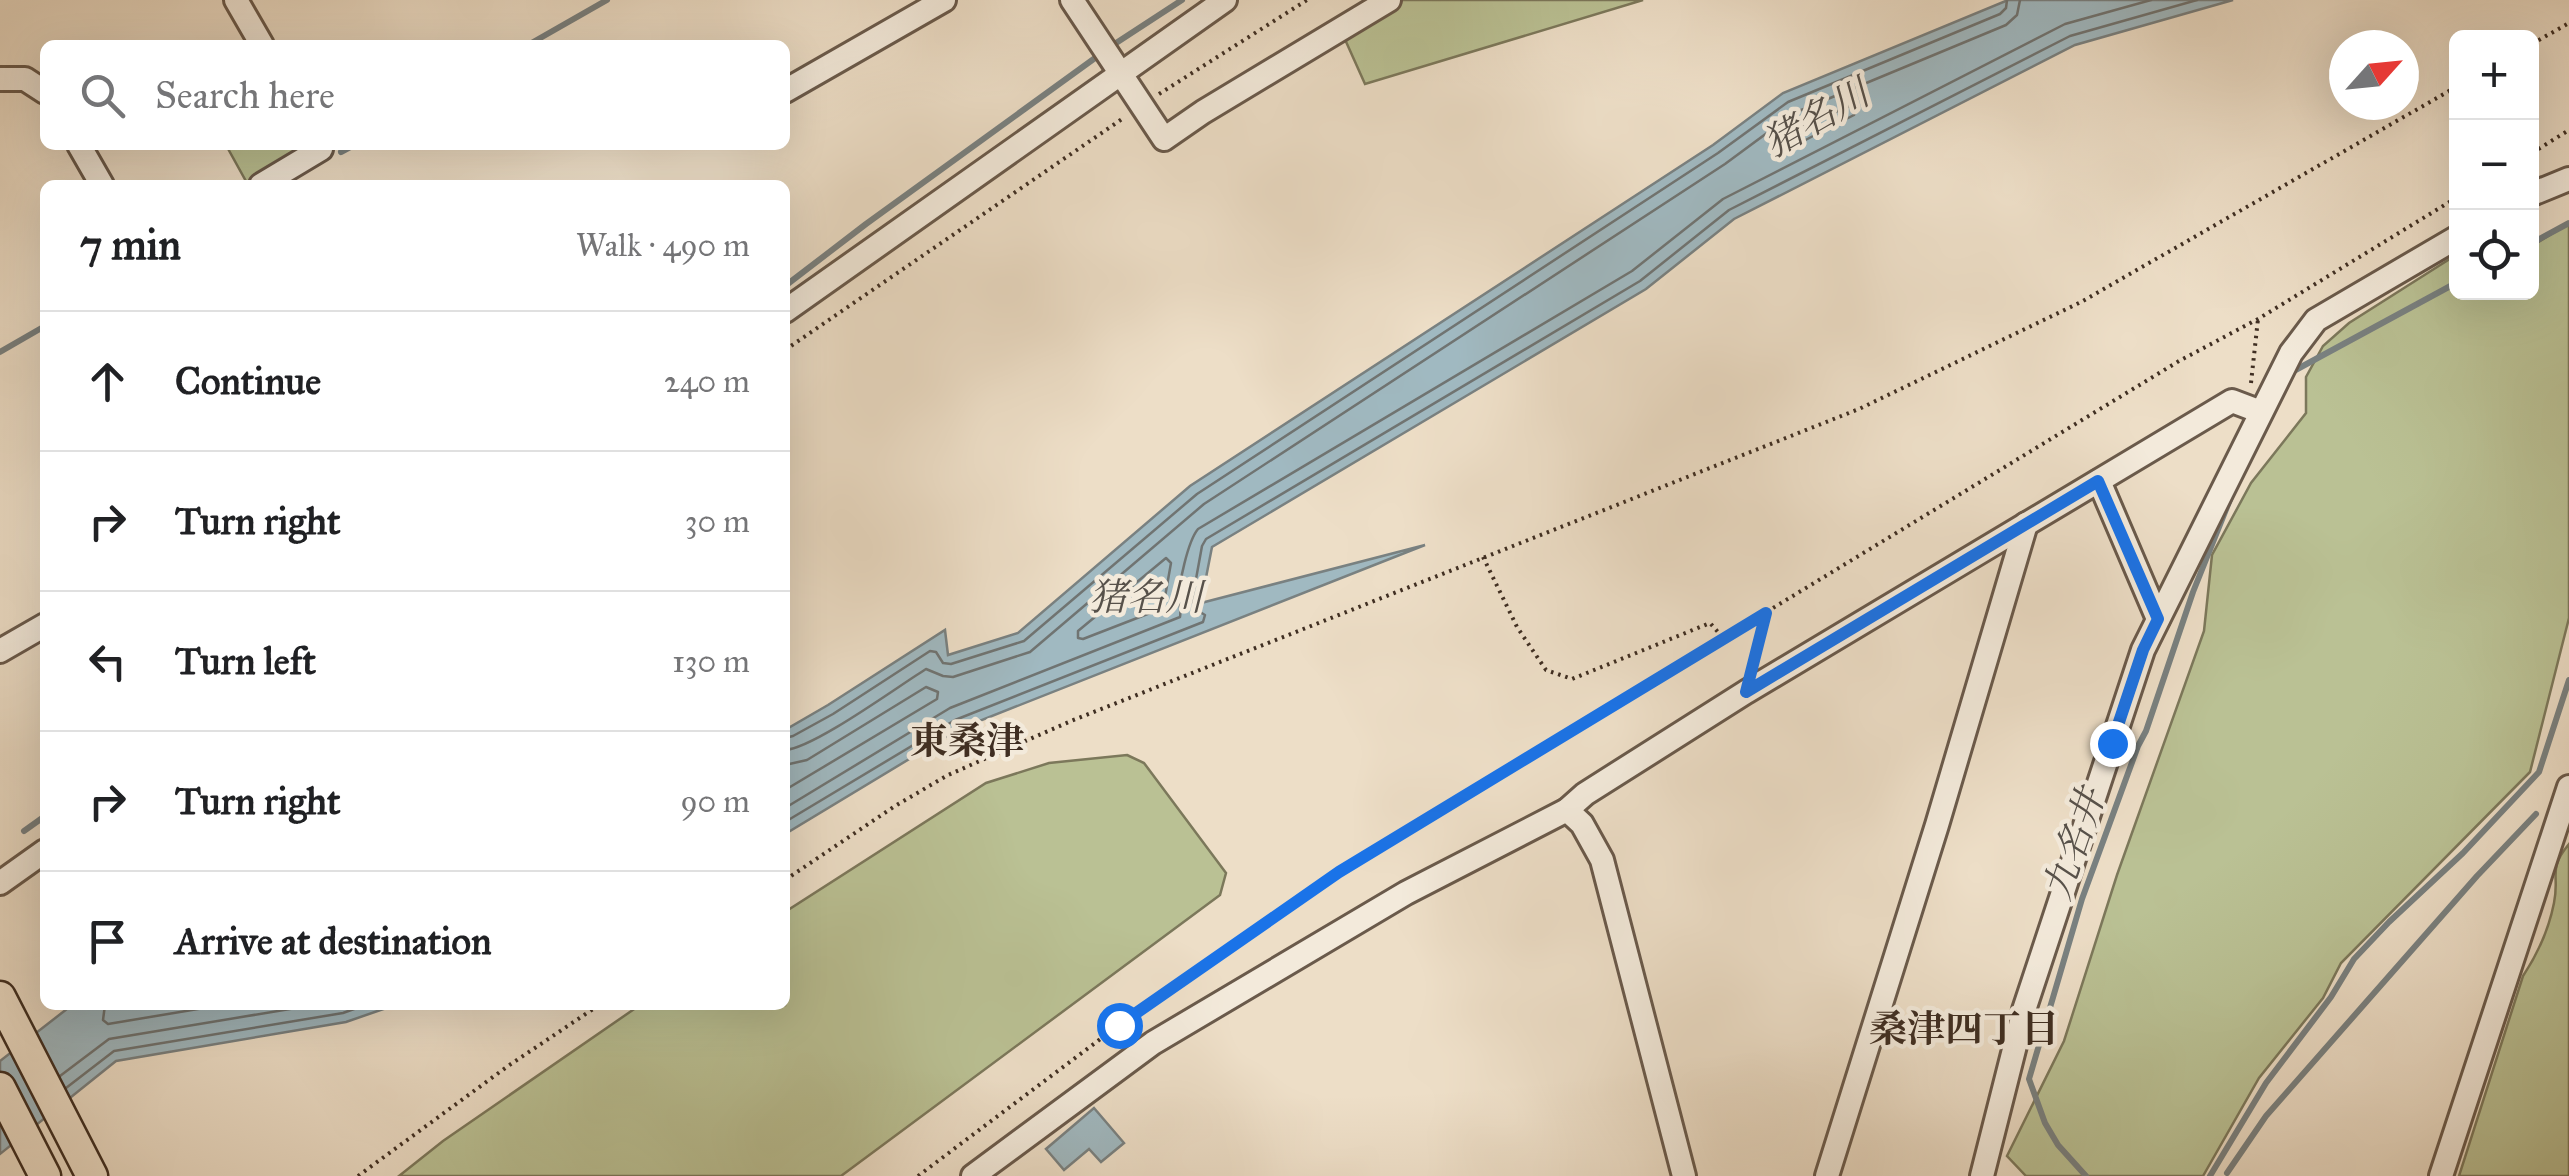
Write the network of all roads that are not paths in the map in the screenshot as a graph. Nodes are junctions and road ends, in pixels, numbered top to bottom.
1 (236, 0) edge
2 (944, 0) edge
3 (1072, 0) edge
4 (1225, 0) edge
5 (1389, 0) edge
6 (259, 40) edge
7 (1121, 73) junction
8 (0, 79) edge
9 (40, 88) edge
10 (790, 88) edge
11 (82, 150) edge
12 (319, 150) edge
13 (2569, 179) edge
14 (99, 180) edge
15 (268, 180) edge
16 (2539, 191) edge
17 (2449, 242) edge
18 (790, 307) edge
19 (2255, 410) junction
20 (2098, 481) junction
21 (2026, 524) junction
22 (2158, 619) junction
23 (40, 627) edge
24 (0, 651) edge
25 (2569, 787) edge
26 (1567, 810) junction
27 (2564, 815) edge
28 (40, 855) edge
29 (0, 883) edge
30 (0, 997) edge
31 (0, 1088) edge
32 (45, 1176) edge
33 (92, 1176) edge
34 (973, 1176) edge
35 (1684, 1176) edge
36 (1827, 1176) edge
37 (1982, 1176) edge
38 (2441, 1176) edge

1 - 6 street
2 - 10 street
3 - 7 street
4 - 7 street
5 - 7 street
7 - 18 street
8 - 9 street
11 - 14 street
12 - 15 street
13 - 16 street
17 - 19 street
19 - 20 street
19 - 22 street
20 - 21 street
20 - 22 street
21 - 26 street
21 - 36 street
22 - 37 street
23 - 24 street
25 - 27 street
26 - 34 street
26 - 35 street
27 - 38 street
28 - 29 street
30 - 33 main road
31 - 32 main road

